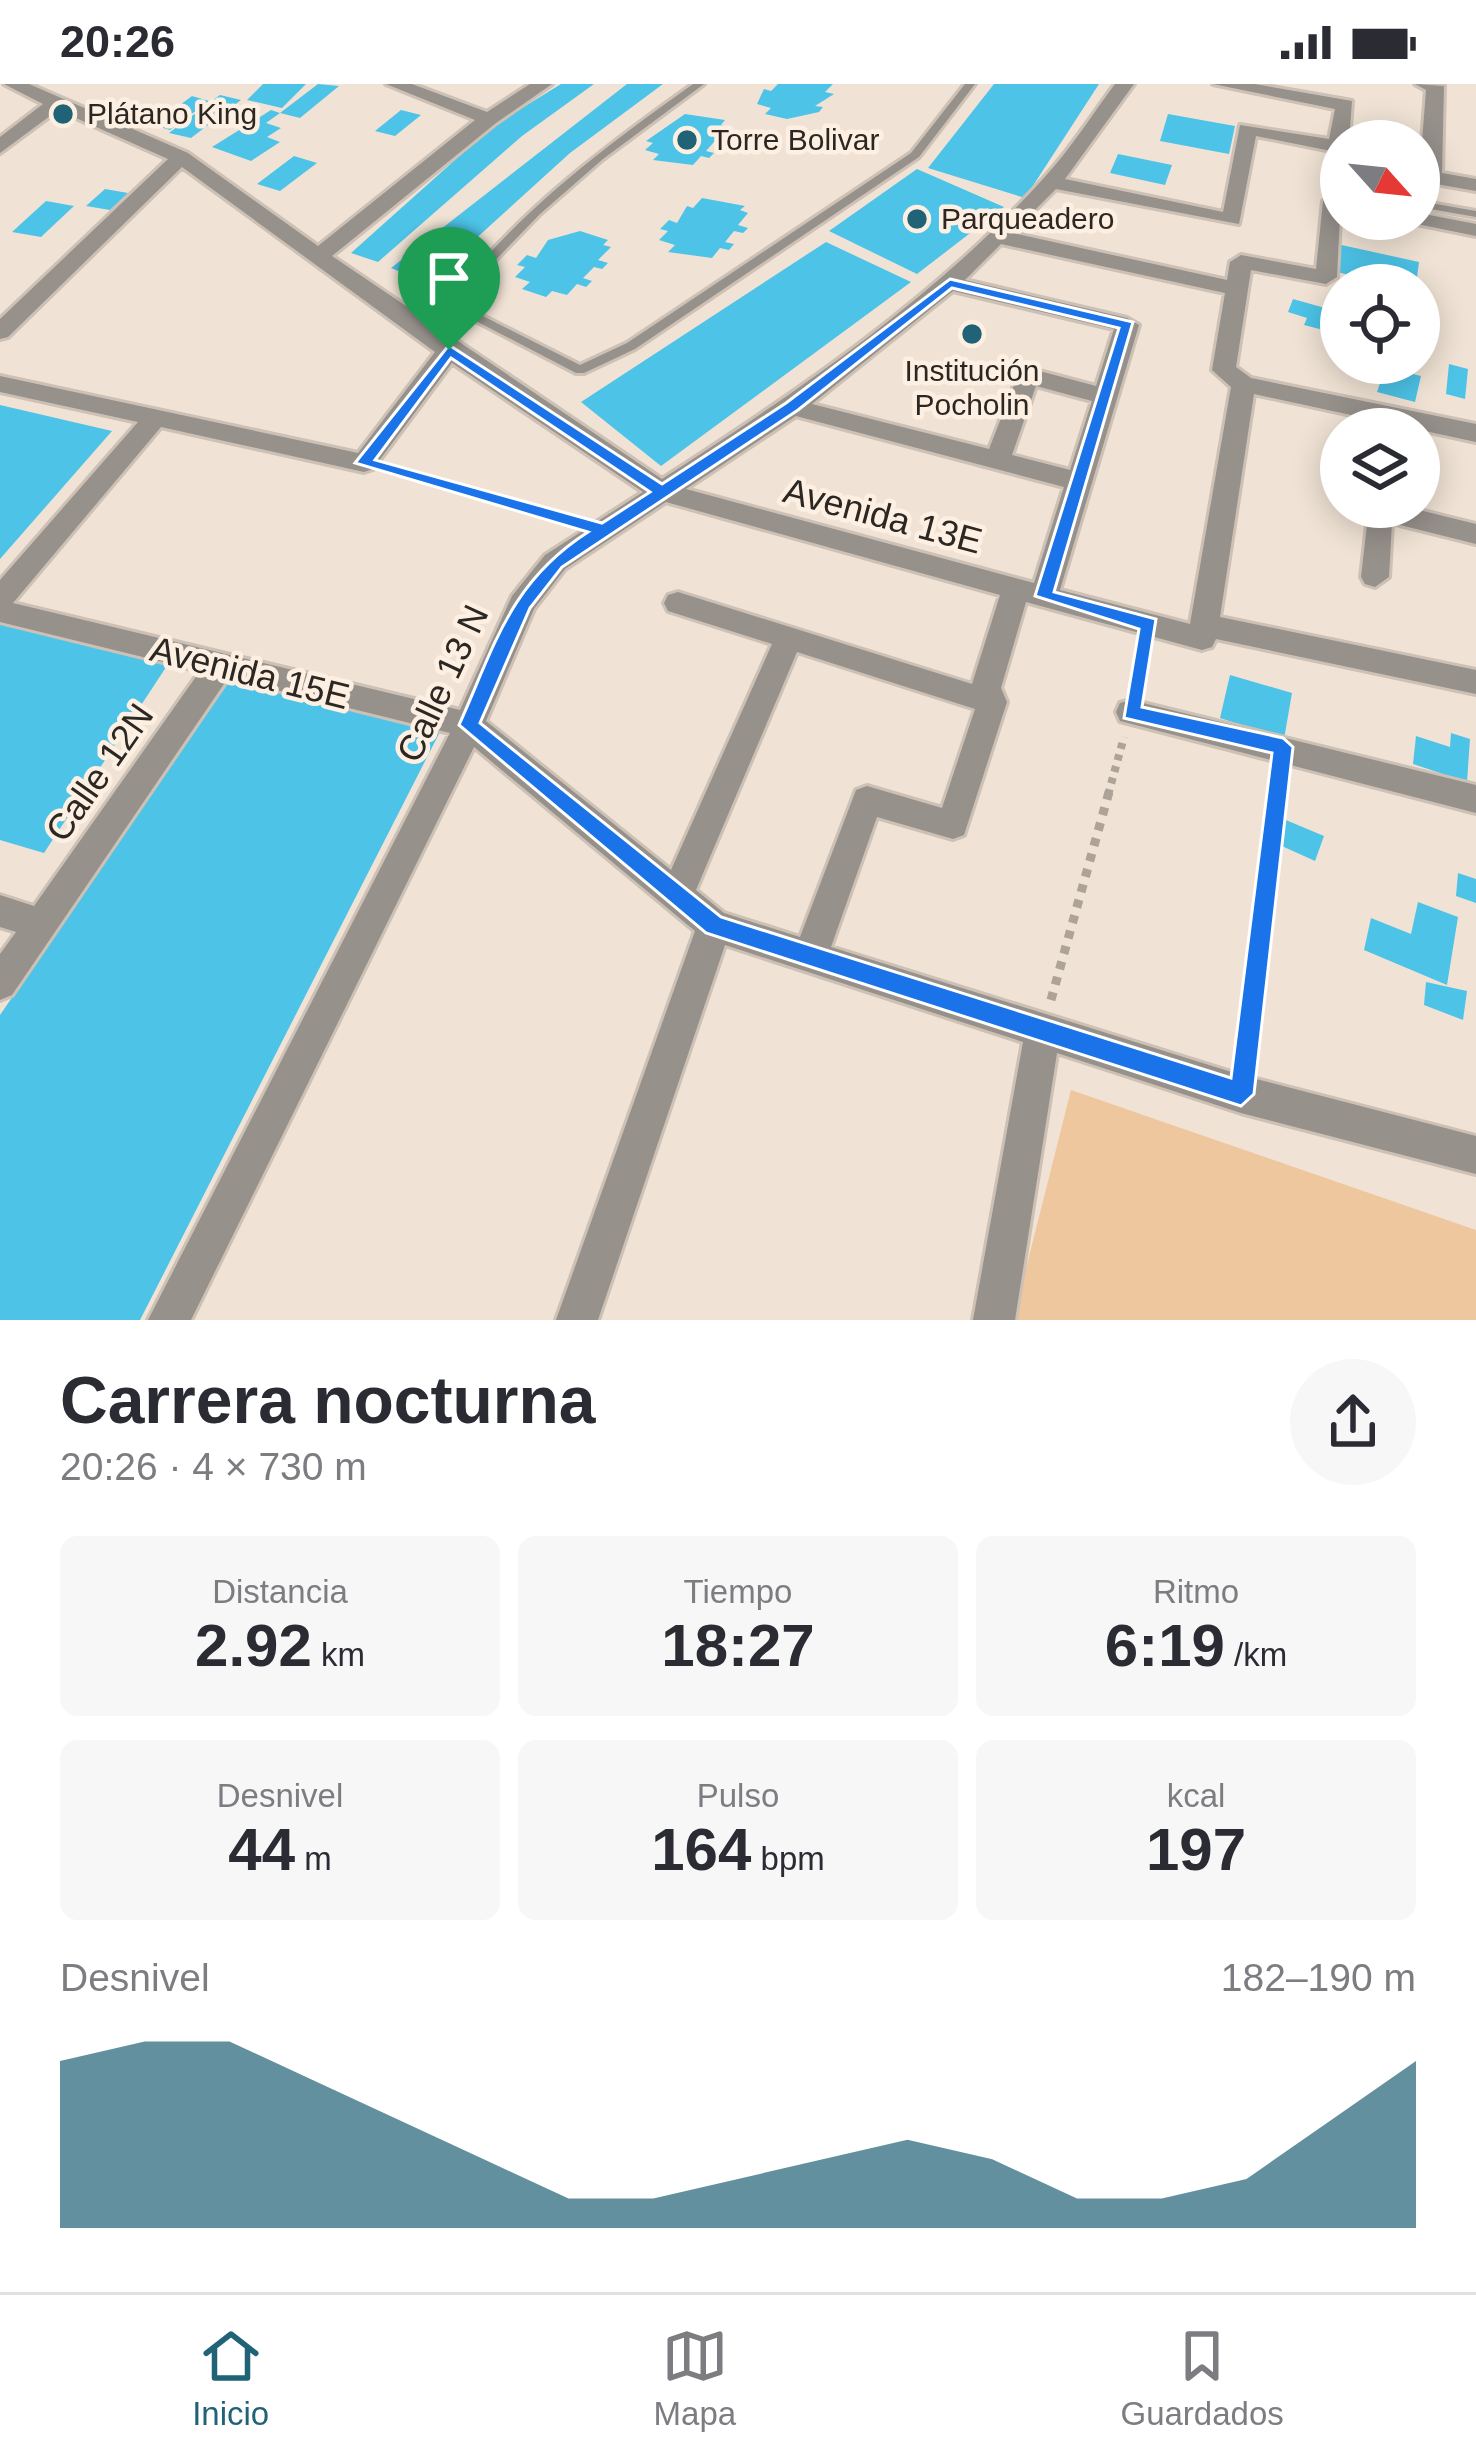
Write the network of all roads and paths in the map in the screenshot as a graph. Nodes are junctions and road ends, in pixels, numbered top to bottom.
1 (13, 84) edge
2 (395, 84) edge
3 (542, 84) edge
4 (699, 84) edge
5 (970, 84) edge
6 (1125, 84) edge
7 (1222, 84) edge
8 (1424, 84) edge
9 (1336, 94) edge
10 (57, 102) junction
11 (489, 119) junction
12 (1431, 120) edge
13 (1320, 142) edge
14 (0, 147) edge
15 (181, 157) junction
16 (1440, 179) edge
17 (1052, 182) junction
18 (1476, 185) edge
19 (1440, 208) edge
20 (1476, 214) edge
21 (1440, 223) edge
22 (1476, 230) edge
23 (999, 237) junction
24 (1329, 240) edge
25 (320, 256) junction
26 (950, 283) junction
27 (1237, 289) junction
28 (0, 332) edge
29 (449, 350) junction
30 (0, 384) edge
31 (1244, 384) junction
32 (1105, 396) junction
33 (792, 406) junction
34 (155, 418) junction
35 (1476, 433) edge
36 (997, 460) junction
37 (364, 463) junction
38 (1079, 482) junction
39 (662, 492) junction
40 (604, 530) junction
41 (1476, 534) edge
42 (1375, 577) dead end
43 (1030, 592) junction
44 (0, 599) edge
45 (678, 603) dead end
46 (0, 610) edge
47 (1150, 625) junction
48 (1203, 632) junction
49 (789, 638) junction
50 (222, 664) junction
51 (1476, 682) edge
52 (992, 702) junction
53 (1131, 712) junction
54 (469, 725) junction
55 (1283, 747) junction
56 (1476, 799) edge
57 (678, 892) junction
58 (0, 911) edge
59 (41, 924) junction
60 (714, 926) junction
61 (809, 959) junction
62 (0, 983) edge
63 (1042, 1031) junction
64 (1241, 1094) junction
65 (1476, 1155) edge
66 (169, 1320) edge
67 (577, 1320) edge
68 (994, 1320) edge

1 - 10 street, Avenida 13E
2 - 11 street
3 - 11 street
4 - 5 lane
6 - 17 street, Calle 13 N
7 - 9 street
8 - 12 street
10 - 14 street
10 - 15 street, Avenida 13E
11 - 25 street
13 - 17 street
15 - 25 street, Avenida 13E
15 - 28 street
16 - 18 street
17 - 23 street, Calle 13 N
19 - 20 lane
21 - 22 street
23 - 26 street, Calle 13 N
23 - 27 street
24 - 27 street
25 - 29 street, Avenida 13E
26 - 32 street
26 - 33 street, Calle 13 N
27 - 31 street
29 - 37 street
29 - 39 street, Avenida 13E
30 - 34 street
31 - 35 street
31 - 48 street
32 - 36 street
32 - 38 street
33 - 36 street
33 - 39 street, Calle 13 N
34 - 37 street
34 - 44 street
36 - 38 street
37 - 40 path
38 - 43 street
39 - 40 street, Calle 13 N
39 - 43 street, Avenida 13E
40 - 54 street, Calle 13 N
41 - 42 street
43 - 47 street, Avenida 13E
43 - 52 street
45 - 49 street
46 - 50 street, Avenida 15E
47 - 48 street, Avenida 13E
47 - 53 path
48 - 51 street, Avenida 13E
49 - 52 street
49 - 57 street
50 - 54 street, Avenida 15E
50 - 59 street, Calle 12N
52 - 61 street
53 - 55 street
53 - 63 path
54 - 57 street, Avenida 15E
54 - 66 street, Calle 13 N
55 - 56 street
55 - 64 path
57 - 60 street, Avenida 15E
58 - 59 street
59 - 62 street, Calle 12N
60 - 61 street, Avenida 15E
60 - 67 street
61 - 63 street, Avenida 15E
63 - 64 street, Avenida 15E
63 - 68 street
64 - 65 street, Avenida 15E

